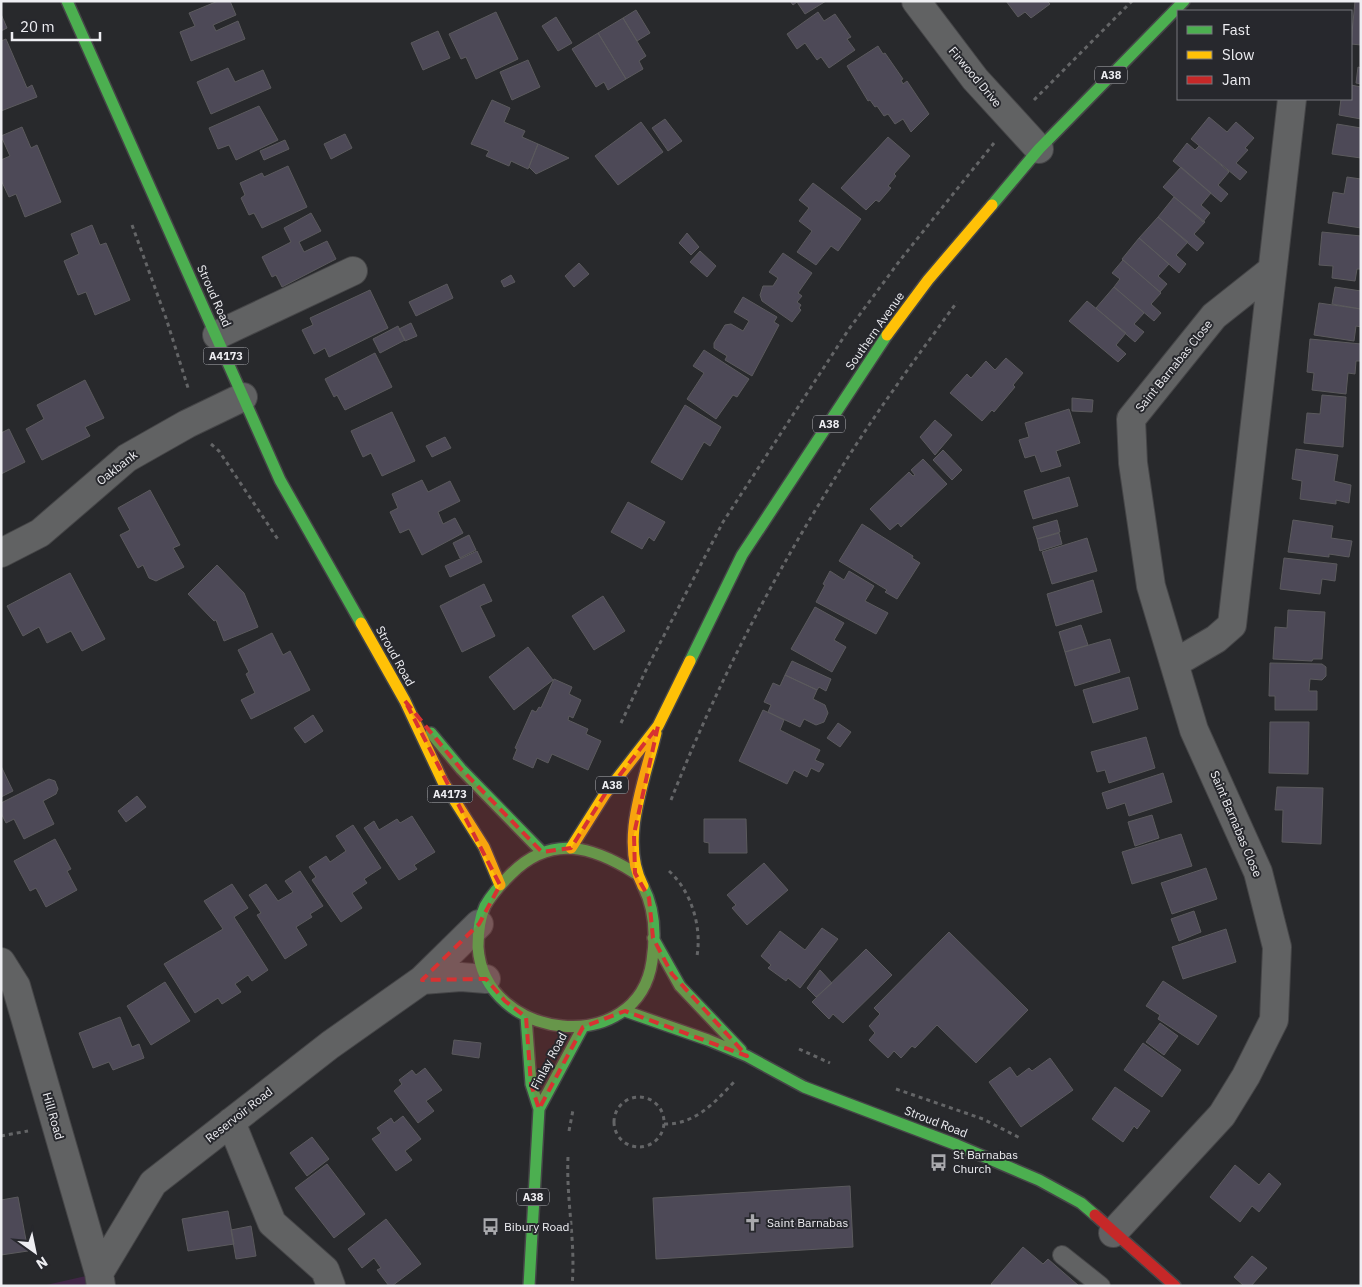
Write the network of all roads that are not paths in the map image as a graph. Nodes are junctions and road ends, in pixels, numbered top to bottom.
1 (67, 1) edge
2 (916, 1) edge
3 (1184, 1) edge
4 (1292, 100) edge
5 (1039, 149) junction
6 (1272, 270) junction
7 (353, 272) dead end
8 (217, 335) junction
9 (243, 397) junction
10 (1, 553) edge
11 (1175, 663) junction
12 (405, 701) junction
13 (658, 726) junction
14 (571, 848) junction
15 (542, 852) junction
16 (635, 873) junction
17 (500, 885) junction
18 (479, 924) junction
19 (653, 938) junction
20 (1, 962) edge
21 (486, 979) junction
22 (422, 980) junction
23 (625, 1011) junction
24 (526, 1017) junction
25 (583, 1026) junction
26 (747, 1056) junction
27 (540, 1109) junction
28 (231, 1122) junction
29 (1113, 1232) junction
30 (1062, 1255) dead end
31 (100, 1279) edge
32 (1173, 1285) edge
33 (331, 1286) edge
34 (529, 1286) edge
35 (1101, 1286) edge

1 - 8 main road, Stroud Road / A4173
2 - 5 street, Firwood Drive
3 - 5 main road, Southern Avenue / A38
4 - 6 street
5 - 13 main road, Southern Avenue / A38
6 - 11 street
6 - 11 street, Saint Barnabas Close
7 - 8 street
8 - 9 main road, Stroud Road / A4173
9 - 10 street, Oakbank
9 - 12 main road, Stroud Road / A4173
11 - 29 street, Saint Barnabas Close
12 - 15 main road, A4173
12 - 17 main road, A4173
13 - 14 main road, A38
13 - 16 main road, A38
14 - 15 main road, A38
14 - 16 main road, A38
15 - 17 main road, A38
16 - 19 main road, A38
17 - 18 main road, A38
18 - 21 main road, A38
18 - 22 street, Reservoir Road
19 - 23 main road, A38
19 - 26 main road, Stroud Road
20 - 31 street, Hill Road
21 - 22 street
21 - 24 main road, A38
22 - 28 street, Reservoir Road
23 - 25 main road, A38
23 - 26 main road, Stroud Road
24 - 25 main road, A38
24 - 27 main road, Finlay Road / A38
25 - 27 main road, Finlay Road / A38
26 - 29 main road, Stroud Road
27 - 34 main road, Finlay Road / A38
28 - 31 street, Reservoir Road
28 - 33 street
29 - 32 main road, Stroud Road
30 - 35 lane

